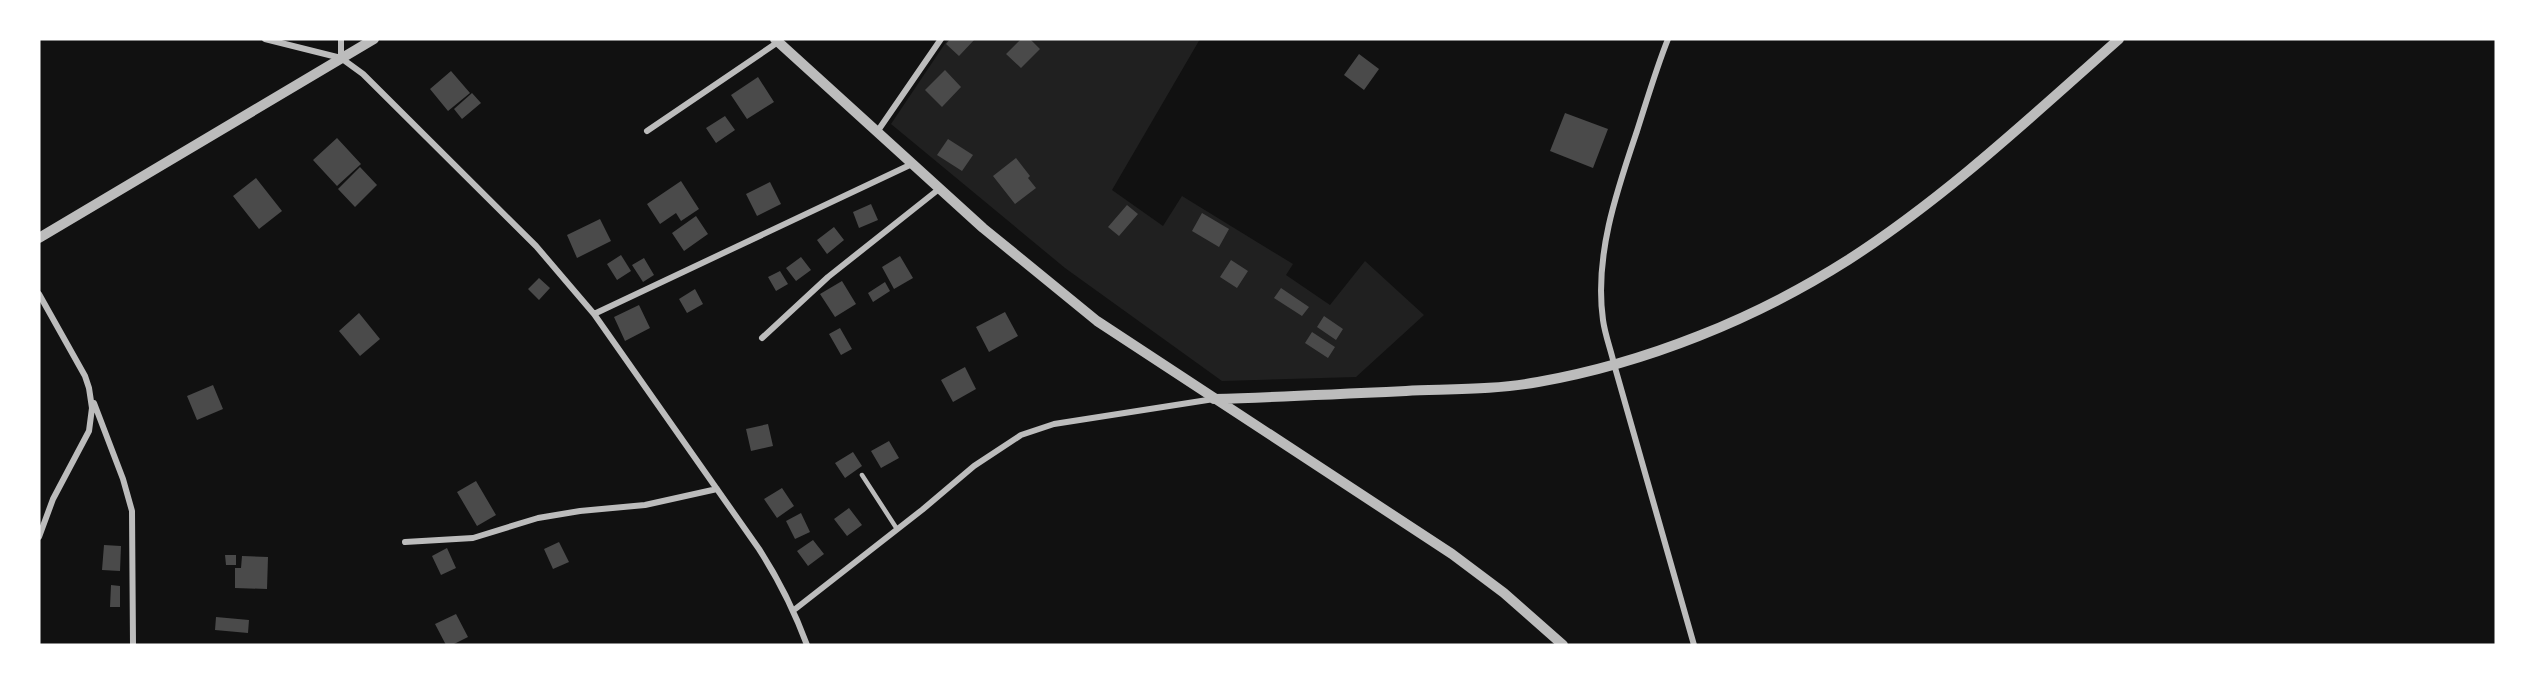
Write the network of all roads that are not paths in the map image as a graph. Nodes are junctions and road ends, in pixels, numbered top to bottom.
1 (265, 39) edge
2 (340, 39) edge
3 (374, 39) edge
4 (941, 39) edge
5 (1668, 39) edge
6 (2119, 39) edge
7 (777, 41) edge
8 (341, 58) junction
9 (647, 131) dead end
10 (877, 133) junction
11 (912, 164) junction
12 (939, 189) junction
13 (39, 238) edge
14 (39, 294) edge
15 (594, 314) junction
16 (762, 338) dead end
17 (1614, 364) junction
18 (91, 398) junction
19 (1214, 399) junction
20 (862, 475) dead end
21 (717, 489) junction
22 (897, 529) junction
23 (39, 537) edge
24 (405, 542) dead end
25 (794, 610) junction
26 (134, 645) edge
27 (807, 645) edge
28 (1563, 645) edge
29 (1694, 645) edge

1 - 8 street
2 - 8 street
3 - 8 street
4 - 10 street
5 - 17 street
6 - 17 street
7 - 9 street
7 - 10 street
8 - 13 street
8 - 15 street
10 - 11 street
11 - 12 street
11 - 15 street
12 - 16 street
12 - 19 street
14 - 18 street
15 - 21 street
17 - 19 street
17 - 29 street
18 - 23 street
18 - 26 street
19 - 22 street
19 - 28 street
20 - 22 lane
21 - 24 street
21 - 25 street
22 - 25 street
25 - 27 street

